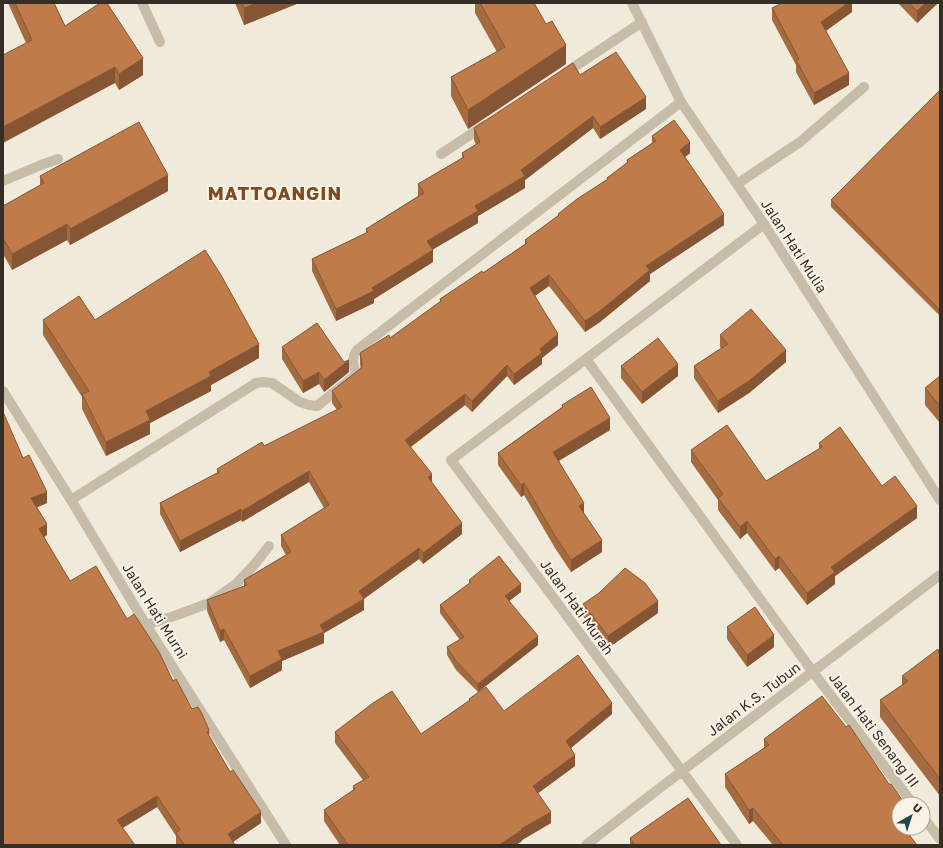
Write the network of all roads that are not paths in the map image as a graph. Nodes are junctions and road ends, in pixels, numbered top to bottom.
1 (142, 3) edge
2 (632, 3) edge
3 (642, 22) junction
4 (160, 42) dead end
5 (555, 79) edge
6 (864, 87) dead end
7 (681, 102) junction
8 (495, 119) edge
9 (441, 154) dead end
10 (58, 159) dead end
11 (3, 181) edge
12 (737, 184) junction
13 (764, 224) junction
14 (586, 359) junction
15 (3, 391) edge
16 (71, 500) junction
17 (940, 500) edge
18 (269, 546) dead end
19 (940, 575) edge
20 (146, 625) junction
21 (813, 672) junction
22 (681, 771) junction
23 (907, 796) edge
24 (931, 827) edge
25 (940, 839) edge
26 (286, 845) edge
27 (586, 845) edge
28 (737, 845) edge

1 - 4 street
2 - 3 street, Jalan Hati Mulia
3 - 5 street
3 - 7 street, Jalan Hati Mulia
6 - 12 street
7 - 12 street, Jalan Hati Mulia
7 - 16 street
8 - 9 street
10 - 11 street
12 - 13 street, Jalan Hati Mulia
13 - 14 street
13 - 17 street, Jalan Hati Mulia
14 - 21 street, Jalan Hati Senang III
14 - 22 street, Jalan Hati Murah
15 - 16 street, Jalan Hati Murni
16 - 20 street, Jalan Hati Murni
18 - 20 street
19 - 21 street, Jalan K.S. Tubun
20 - 26 street, Jalan Hati Murni
21 - 22 street, Jalan K.S. Tubun
21 - 23 street, Jalan Hati Senang III
22 - 27 street, Jalan K.S. Tubun
22 - 28 street, Jalan Hati Murah
24 - 25 street

